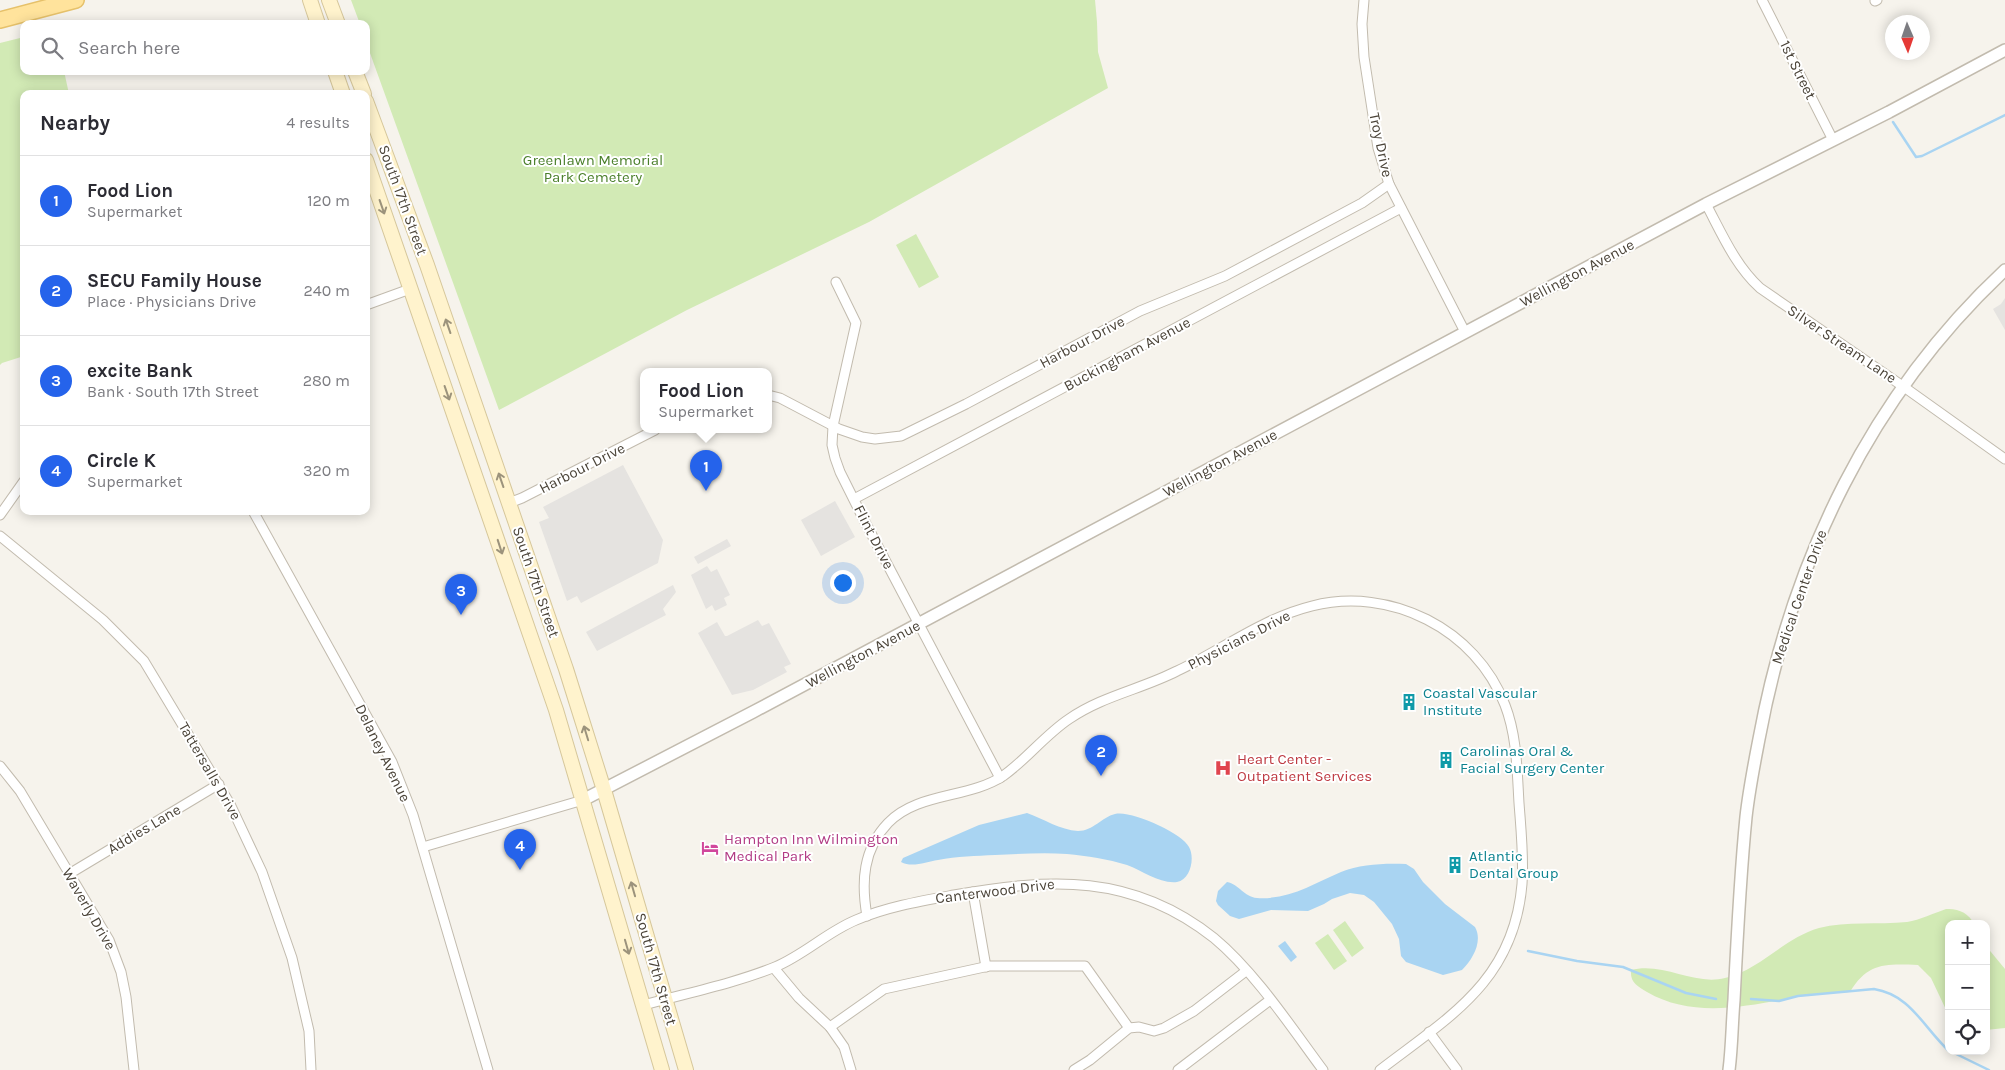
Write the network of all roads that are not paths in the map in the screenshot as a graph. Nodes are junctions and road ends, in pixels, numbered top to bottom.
1 (76, 0) edge
2 (310, 0) edge
3 (329, 0) edge
4 (1364, 0) edge
5 (1762, 0) edge
6 (0, 20) edge
7 (317, 20) edge
8 (336, 20) edge
9 (2005, 50) edge
10 (336, 75) edge
11 (357, 75) edge
12 (342, 90) edge
13 (362, 90) edge
14 (370, 112) edge
15 (1833, 140) junction
16 (370, 172) edge
17 (1389, 184) junction
18 (1706, 204) junction
19 (1401, 208) junction
20 (2005, 270) edge
21 (836, 282) dead end
22 (410, 289) junction
23 (370, 303) edge
24 (1465, 332) junction
25 (1904, 387) junction
26 (772, 396) edge
27 (833, 426) junction
28 (649, 433) edge
29 (2005, 459) edge
30 (20, 487) edge
31 (854, 499) junction
32 (508, 503) junction
33 (0, 515) edge
34 (255, 515) edge
35 (0, 536) edge
36 (918, 624) junction
37 (0, 766) edge
38 (1000, 778) junction
39 (218, 784) junction
40 (604, 790) junction
41 (583, 800) junction
42 (423, 847) junction
43 (69, 874) junction
44 (973, 892) junction
45 (868, 916) junction
46 (986, 967) junction
47 (774, 968) junction
48 (1246, 971) junction
49 (665, 999) junction
50 (1270, 1000) junction
51 (644, 1005) junction
52 (830, 1027) junction
53 (1129, 1028) junction
54 (1429, 1032) junction
55 (134, 1070) edge
56 (311, 1070) edge
57 (488, 1070) edge
58 (662, 1070) edge
59 (686, 1070) edge
60 (851, 1070) edge
61 (1074, 1070) edge
62 (1178, 1070) edge
63 (1324, 1070) edge
64 (1380, 1070) edge
65 (1457, 1070) edge
66 (1728, 1070) edge

1 - 6 main road
2 - 7 main road
3 - 8 main road
4 - 17 street, Troy Drive
5 - 15 street, 1st Street
9 - 15 street, Wellington Avenue
10 - 12 main road
11 - 13 main road
32 -> 14 main road, South 17th Street
15 - 18 street, Wellington Avenue
16 -> 22 main road, South 17th Street
17 - 19 street, Troy Drive
17 - 27 street, Harbour Drive
18 - 24 street, Wellington Avenue
18 - 25 street, Silver Stream Lane
19 - 24 street, Troy Drive
19 - 31 street, Buckingham Avenue
20 - 25 street, Medical Center Drive
21 - 27 street, Flint Drive
22 - 23 street
22 -> 41 main road, South 17th Street
24 - 36 street, Wellington Avenue
25 - 29 street, Silver Stream Lane
25 - 66 street, Medical Center Drive
26 - 27 street, Harbour Drive
27 - 31 street, Flint Drive
28 - 32 street, Harbour Drive
30 - 33 street
31 - 36 street, Flint Drive
40 -> 32 main road, South 17th Street
34 - 42 street, Delaney Avenue
35 - 39 street, Tattersalls Drive
36 - 38 street, Flint Drive
36 - 40 street, Wellington Avenue
37 - 43 street, Waverly Drive
38 - 45 street, Physicians Drive
38 - 54 street, Physicians Drive
39 - 43 street, Addies Lane
39 - 56 street, Tattersalls Drive
40 - 41 street, Wellington Avenue
49 -> 40 main road, South 17th Street
41 - 42 street, Wellington Avenue
41 -> 51 main road, South 17th Street
42 - 57 street, Delaney Avenue
43 - 55 street, Waverly Drive
44 - 45 street, Canterwood Drive
44 - 46 street
44 - 48 street, Canterwood Drive
45 - 47 street, Canterwood Drive
46 - 52 street
46 - 53 street
47 - 49 street, Canterwood Drive
47 - 52 street
48 - 50 street, Canterwood Drive
48 - 53 street
49 - 51 street, Canterwood Drive
49 - 59 main road, South 17th Street
50 - 62 street
50 - 63 street, Canterwood Drive
51 - 58 main road, South 17th Street
52 - 60 street
53 - 61 street
54 - 64 street
54 - 65 street

